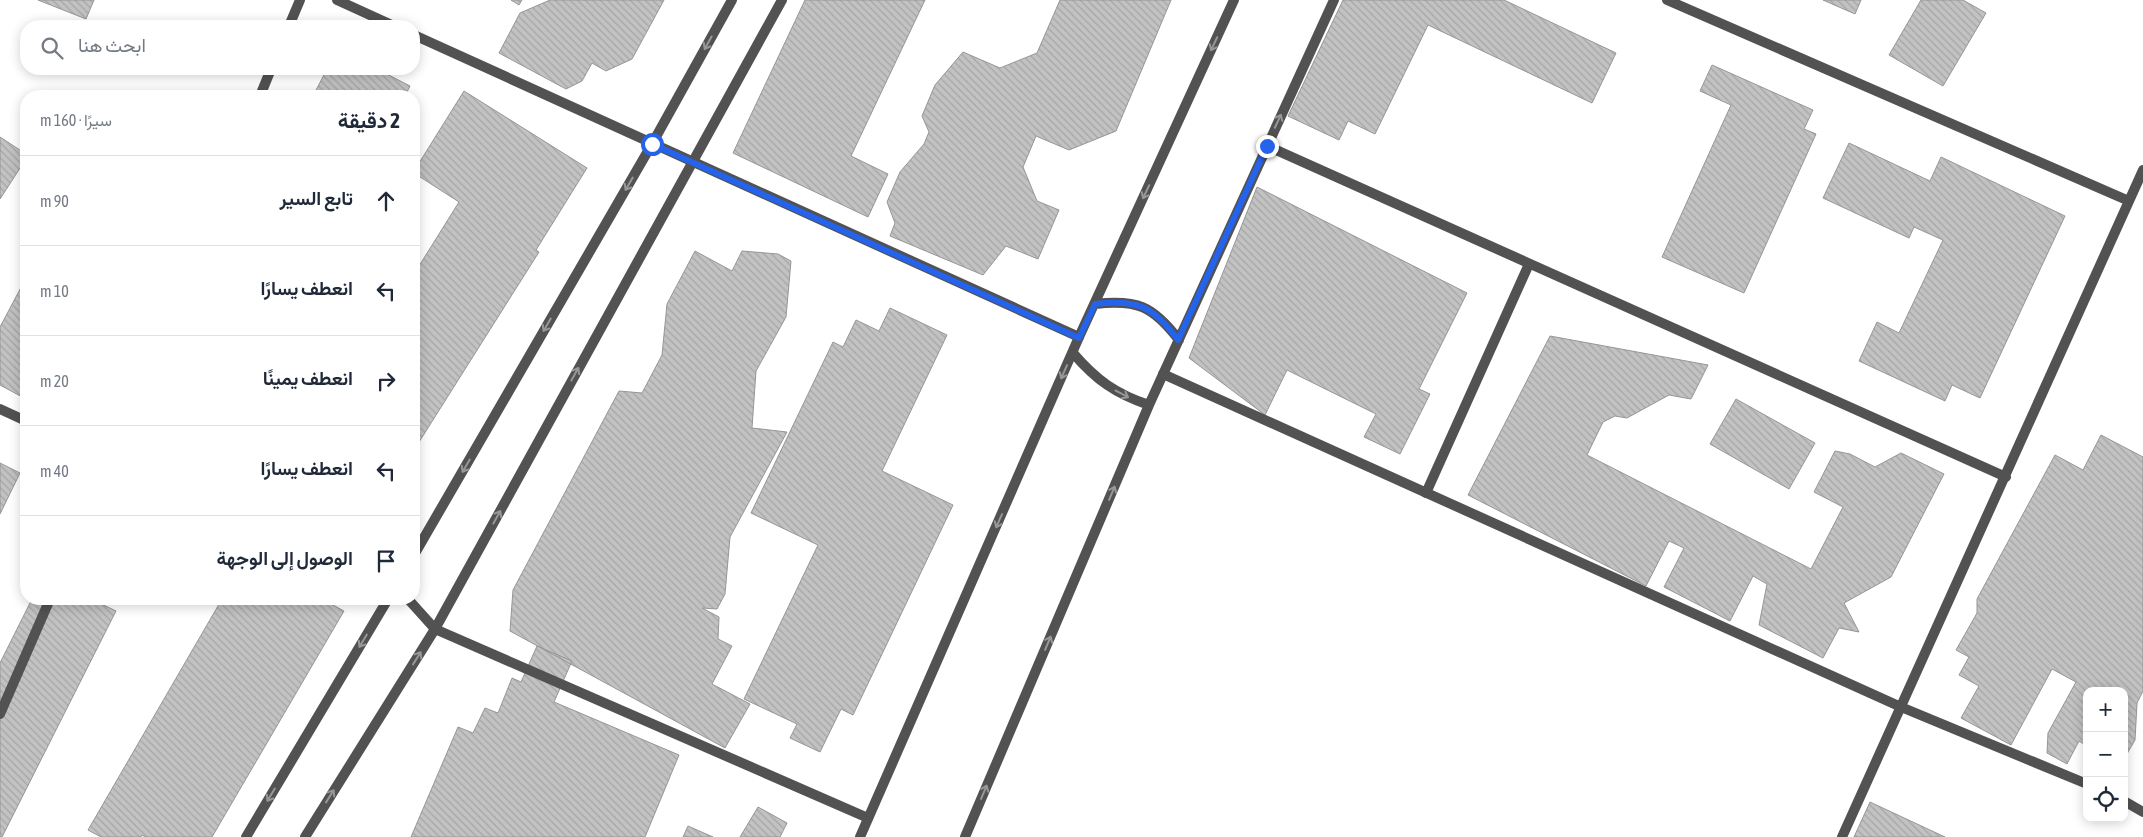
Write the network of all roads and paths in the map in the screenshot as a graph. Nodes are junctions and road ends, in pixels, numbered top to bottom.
1 (300, 0) edge
2 (337, 0) edge
3 (732, 0) edge
4 (782, 0) edge
5 (1234, 0) edge
6 (1334, 0) edge
7 (1667, 0) edge
8 (292, 20) edge
9 (381, 20) edge
10 (420, 38) edge
11 (269, 75) edge
12 (262, 90) edge
13 (652, 144) junction
14 (1267, 146) junction
15 (692, 163) junction
16 (2143, 170) edge
17 (2129, 201) junction
18 (1529, 264) junction
19 (1095, 304) junction
20 (1079, 338) junction
21 (1178, 340) junction
22 (1073, 353) junction
23 (1163, 374) junction
24 (1149, 405) junction
25 (0, 409) edge
26 (20, 417) edge
27 (2006, 476) junction
28 (1426, 493) junction
29 (420, 545) edge
30 (47, 605) edge
31 (384, 605) edge
32 (413, 605) edge
33 (435, 629) junction
34 (1901, 707) junction
35 (0, 714) edge
36 (2083, 782) edge
37 (2128, 803) edge
38 (2143, 812) edge
39 (868, 818) junction
40 (246, 837) edge
41 (305, 837) edge
42 (860, 837) edge
43 (965, 837) edge
44 (1842, 837) edge

1 - 8 street
2 - 9 street
3 -> 13 street
4 - 15 street
5 -> 19 street
14 -> 6 street
7 - 17 street
10 - 13 street
11 - 12 street
13 - 15 street
13 -> 29 street
14 - 18 street
14 - 21 street
15 - 20 street
33 -> 15 street
16 - 17 street
17 - 27 street
18 - 27 street
18 - 28 street
19 - 20 street
19 - 21 street
20 - 22 street
21 - 23 street
22 -> 24 street
22 -> 39 street
23 - 24 street
23 - 28 street
43 -> 24 street
25 - 26 street
27 - 34 street
28 - 34 street
30 - 35 street
31 -> 40 street
32 - 33 street
33 - 39 street
41 -> 33 street
34 - 36 street
34 - 44 street
37 - 38 street
39 - 42 street

